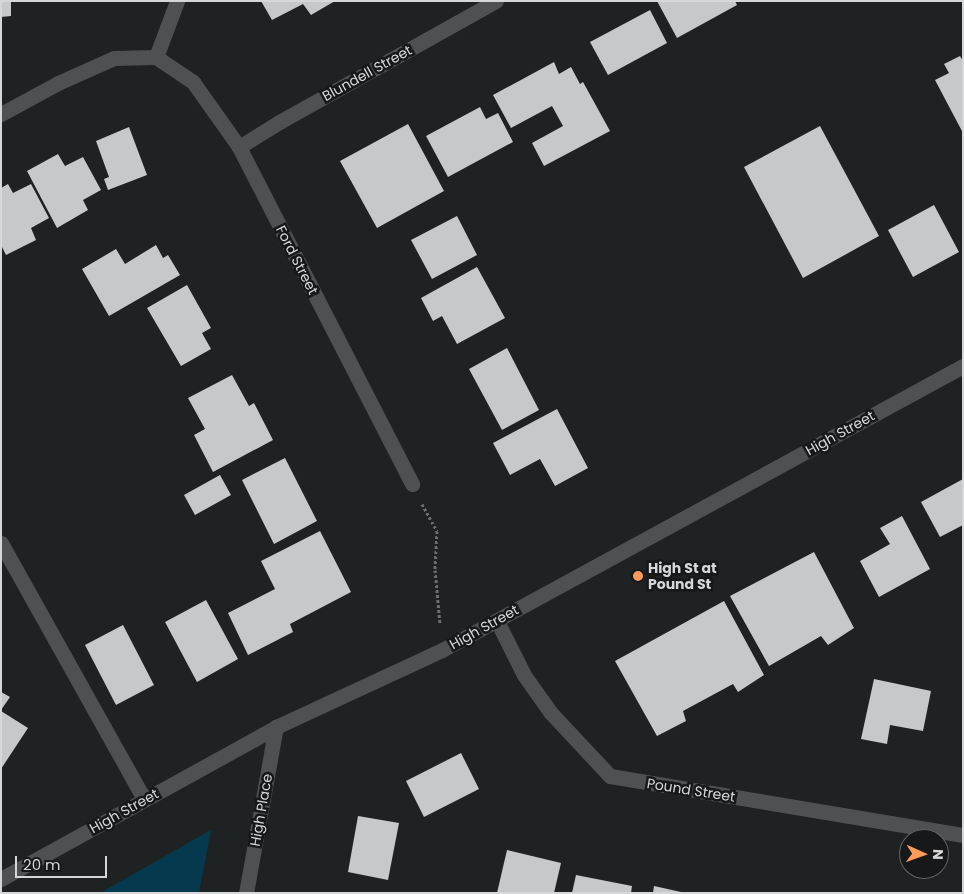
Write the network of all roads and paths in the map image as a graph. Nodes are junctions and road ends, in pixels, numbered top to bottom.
1 (177, 1) edge
2 (496, 1) edge
3 (156, 57) junction
4 (1, 114) edge
5 (239, 147) junction
6 (963, 366) edge
7 (412, 484) joint
8 (1, 543) edge
9 (497, 621) junction
10 (442, 650) junction
11 (276, 727) junction
12 (144, 799) junction
13 (963, 834) edge
14 (1, 879) edge
15 (246, 893) edge

1 - 3 street
2 - 5 street, Blundell Street
3 - 4 street
3 - 5 street, Ford Street
5 - 7 street, Ford Street
6 - 9 street, High Street
7 - 10 path
8 - 12 street
9 - 10 street, High Street
9 - 13 street, Pound Street
10 - 11 street, High Street
11 - 12 street, High Street
11 - 15 street, High Place
12 - 14 street, High Street

